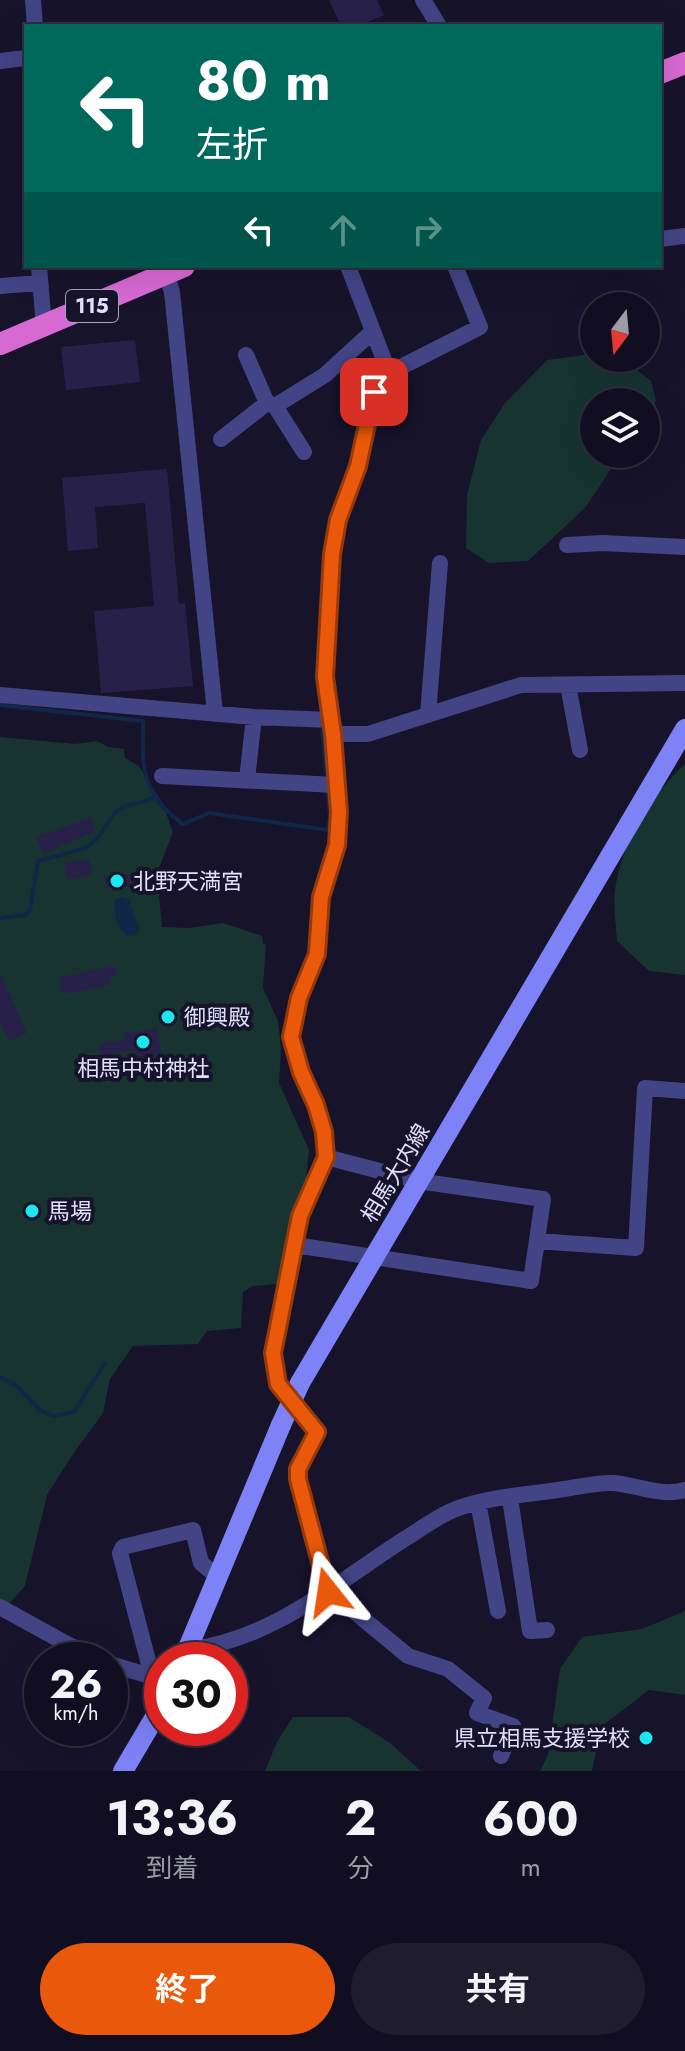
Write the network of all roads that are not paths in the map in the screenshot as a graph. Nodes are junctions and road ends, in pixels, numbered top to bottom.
1 (33, 0) edge
2 (423, 0) edge
3 (35, 24) edge
4 (438, 24) edge
5 (24, 58) edge
6 (0, 61) edge
7 (685, 63) edge
8 (662, 72) edge
9 (685, 236) edge
10 (662, 239) edge
11 (349, 268) edge
12 (456, 268) edge
13 (175, 270) edge
14 (39, 274) edge
15 (0, 286) edge
16 (44, 327) junction
17 (372, 332) junction
18 (0, 344) edge
19 (246, 355) dead end
20 (389, 373) junction
21 (271, 404) junction
22 (221, 439) dead end
23 (304, 452) dead end
24 (567, 545) dead end
25 (685, 547) edge
26 (440, 563) dead end
27 (685, 683) edge
28 (568, 685) junction
29 (0, 695) edge
30 (215, 713) junction
31 (428, 715) junction
32 (254, 717) junction
33 (332, 727) junction
34 (685, 729) edge
35 (580, 750) dead end
36 (162, 776) dead end
37 (247, 779) junction
38 (335, 785) junction
39 (685, 1091) edge
40 (326, 1157) junction
41 (418, 1181) junction
42 (537, 1241) junction
43 (295, 1245) junction
44 (372, 1257) junction
45 (685, 1490) edge
46 (510, 1498) junction
47 (478, 1502) junction
48 (218, 1577) junction
49 (328, 1592) junction
50 (312, 1602) junction
51 (0, 1607) edge
52 (498, 1611) dead end
53 (547, 1630) dead end
54 (63, 1642) edge
55 (146, 1642) edge
56 (190, 1642) edge
57 (223, 1642) edge
58 (144, 1735) edge
59 (501, 1756) dead end
60 (123, 1771) edge

1 - 3 street
2 - 4 street
5 - 6 street
7 - 8 highway
9 - 10 street
11 - 17 street
12 - 20 street
13 - 16 highway, 115
13 - 30 street
14 - 15 street
14 - 16 street
16 - 18 highway, 115
17 - 20 street
17 - 21 street
19 - 21 street
20 - 33 street
21 - 22 street
21 - 23 street
24 - 25 street
26 - 31 street
27 - 28 street
28 - 31 street
28 - 35 street
29 - 30 street
30 - 32 street
31 - 33 street
32 - 33 street
32 - 37 street
33 - 38 street
34 - 41 main road, 相馬大内線
36 - 37 street
37 - 38 street
38 - 40 street
39 - 42 street
40 - 41 street
40 - 43 street
41 - 42 street
41 - 44 main road, 相馬大内線
42 - 44 street
43 - 44 street
43 - 49 street
44 - 48 main road, 相馬大内線, bridge
45 - 46 street
46 - 47 street
46 - 53 street
47 - 49 street
47 - 52 street
48 - 55 street
48 - 56 main road, 相馬大内線
49 - 50 street
50 - 57 street
50 - 59 street
51 - 54 street
58 - 60 main road

